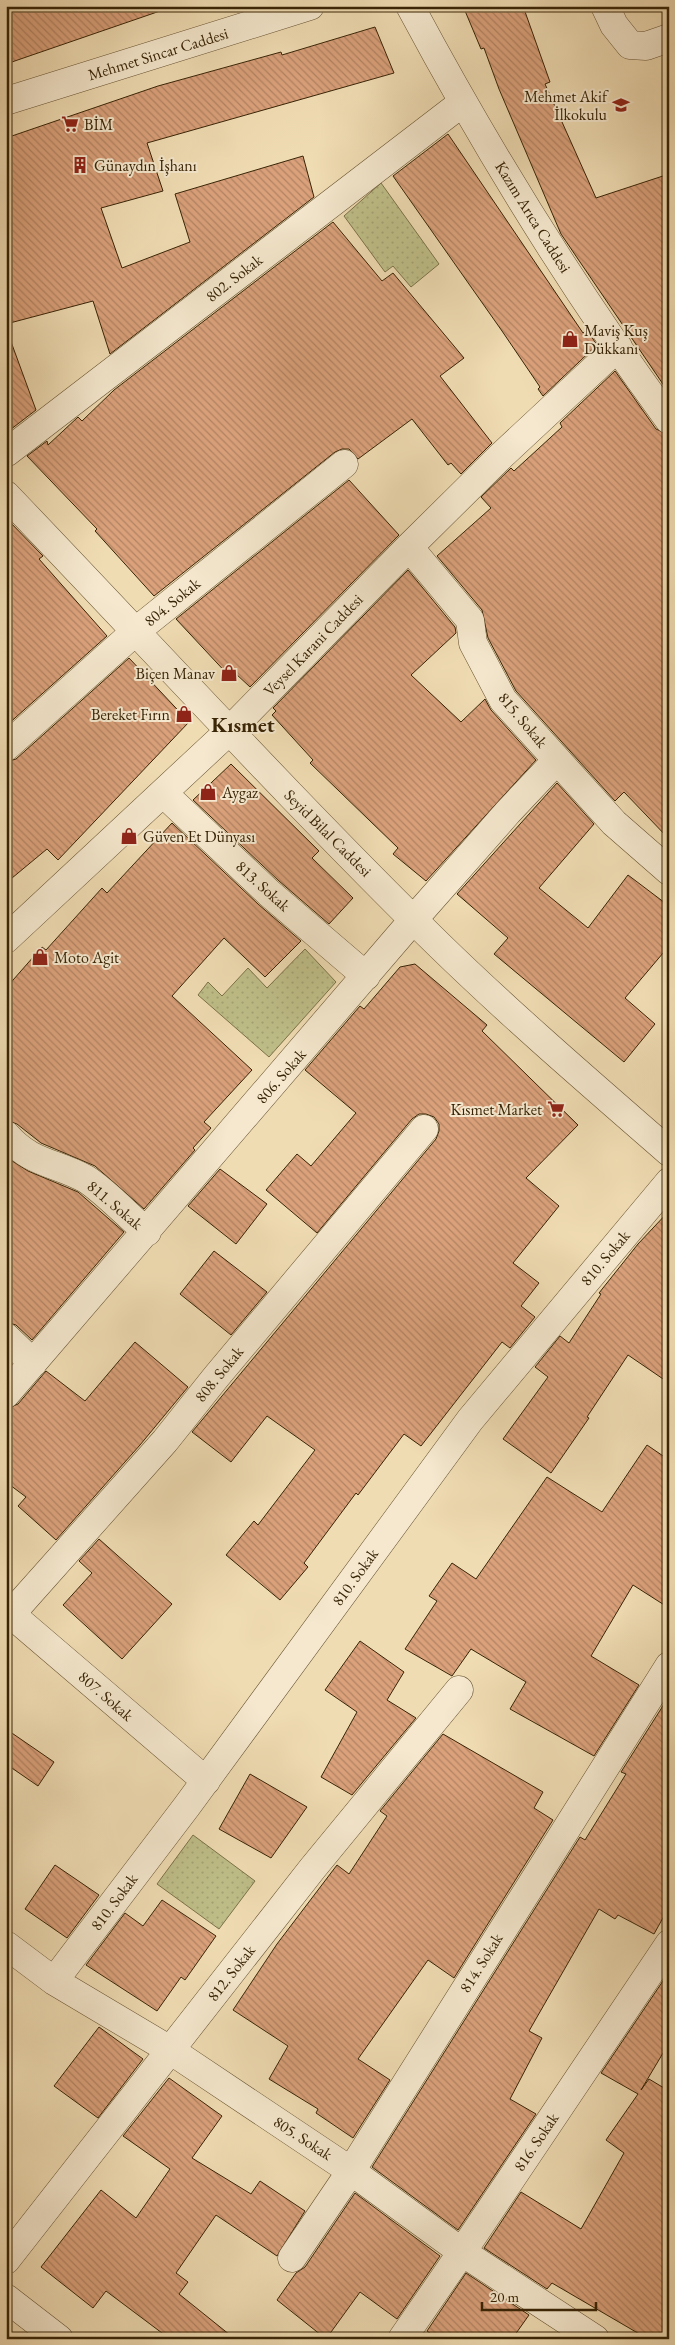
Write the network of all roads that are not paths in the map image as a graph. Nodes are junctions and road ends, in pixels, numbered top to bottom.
1 (310, 6) edge
2 (410, 6) edge
3 (605, 6) edge
4 (669, 38) edge
5 (6, 101) edge
6 (462, 103) junction
7 (618, 347) junction
8 (669, 420) edge
9 (6, 453) edge
10 (344, 464) dead end
11 (6, 495) edge
12 (409, 546) junction
13 (136, 631) junction
14 (228, 732) junction
15 (6, 747) edge
16 (557, 760) junction
17 (163, 793) junction
18 (669, 871) edge
19 (413, 920) junction
20 (6, 939) edge
21 (366, 976) junction
22 (424, 1129) dead end
23 (6, 1135) edge
24 (669, 1152) edge
25 (669, 1182) edge
26 (147, 1232) junction
27 (6, 1337) edge
28 (33, 1363) junction
29 (6, 1394) edge
30 (9, 1612) edge
31 (669, 1666) edge
32 (459, 1690) dead end
33 (206, 1781) junction
34 (669, 1944) edge
35 (6, 1945) edge
36 (54, 1981) junction
37 (170, 2050) junction
38 (352, 2170) junction
39 (462, 2252) junction
40 (292, 2258) dead end
41 (6, 2260) edge
42 (6, 2298) edge
43 (59, 2339) edge
44 (402, 2339) edge
45 (595, 2339) edge

1 - 5 street, Mehmet Sincar Caddesi
2 - 6 street, Kazım Arıca Caddesi
3 - 4 street
6 - 7 street, Kazım Arıca Caddesi
6 - 9 street, 802. Sokak
7 - 8 street, Kazım Arıca Caddesi
7 - 12 street, Veysel Karani Caddesi
10 - 13 street, 804. Sokak
11 - 13 street, Seyid Bilal Caddesi
12 - 14 street, Veysel Karani Caddesi
12 - 16 street, 815. Sokak
13 - 14 street, Seyid Bilal Caddesi
13 - 15 street, 804. Sokak
14 - 17 street, Veysel Karani Caddesi
14 - 19 street, Seyid Bilal Caddesi
16 - 18 street, 815. Sokak
16 - 19 street, 806. Sokak
17 - 20 street, Veysel Karani Caddesi
17 - 21 street, 813. Sokak
19 - 21 street, 806. Sokak
19 - 24 street, Seyid Bilal Caddesi
21 - 26 street, 806. Sokak
22 - 30 street, 808. Sokak
23 - 26 street, 811. Sokak
25 - 33 street, 810. Sokak
26 - 28 street, 806. Sokak
27 - 28 street
28 - 29 street, 806. Sokak
30 - 33 street, 807. Sokak
31 - 38 street, 814. Sokak
32 - 37 street, 812. Sokak
33 - 36 street, 810. Sokak
34 - 39 street, 816. Sokak
35 - 36 street, 805. Sokak
36 - 37 street, 805. Sokak
37 - 38 street, 805. Sokak
37 - 41 street, 812. Sokak
38 - 39 street, 805. Sokak
38 - 40 street, 814. Sokak
39 - 44 street, 816. Sokak
39 - 45 street, 805. Sokak
42 - 43 street

